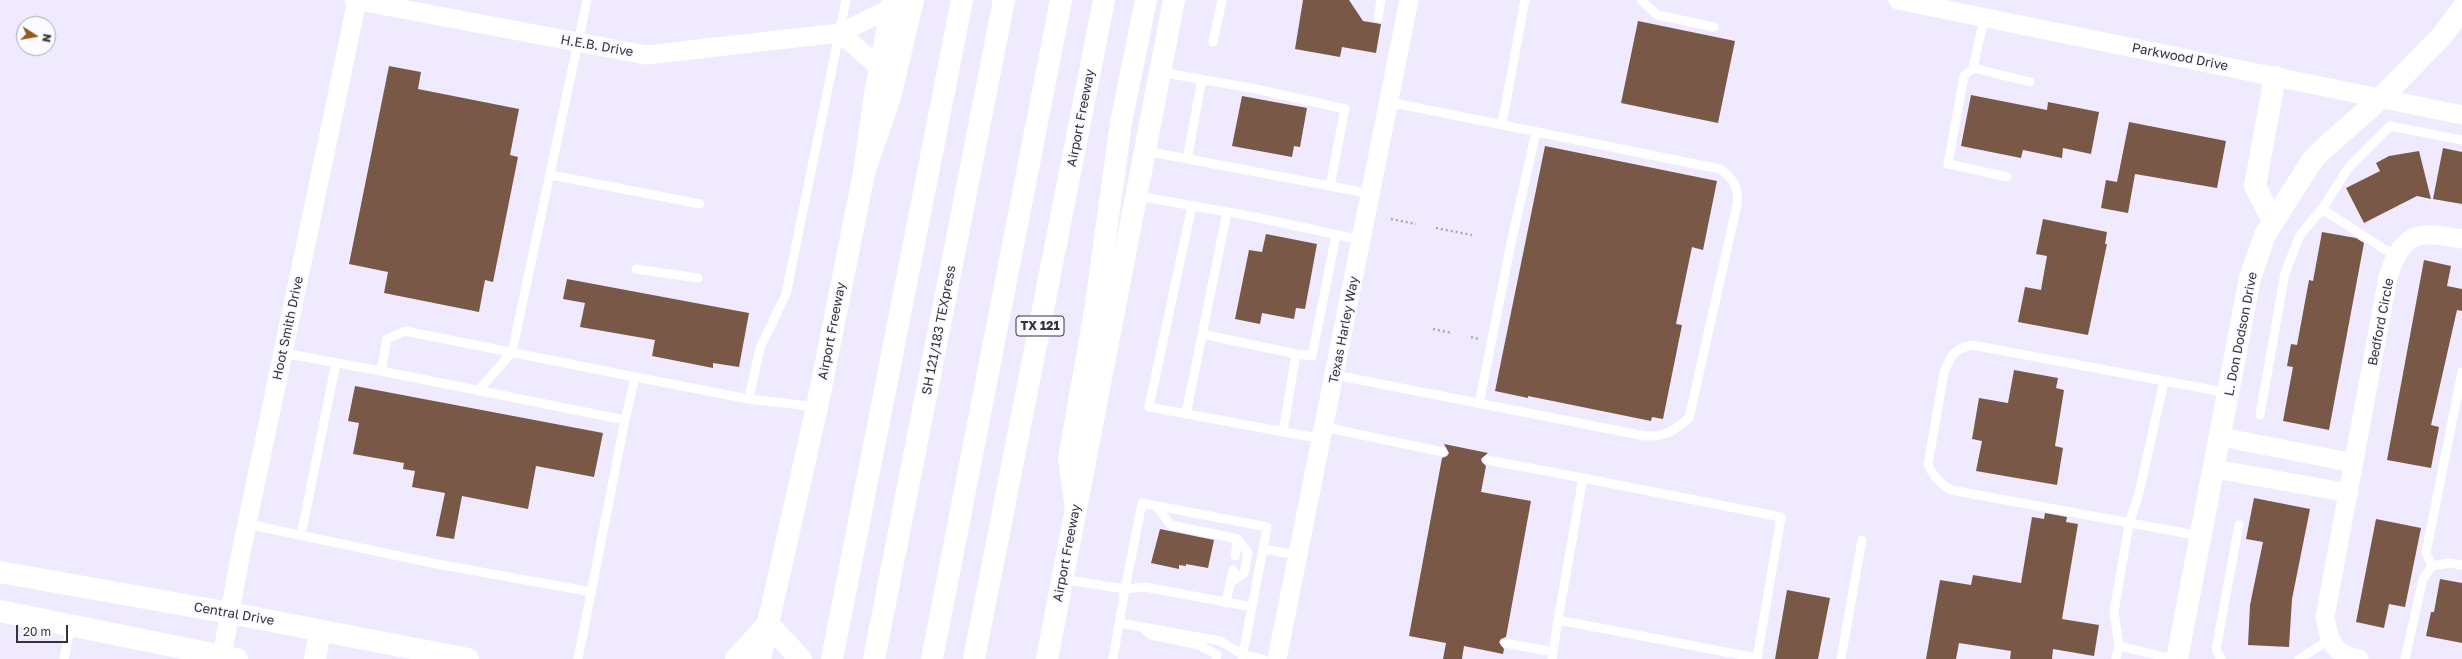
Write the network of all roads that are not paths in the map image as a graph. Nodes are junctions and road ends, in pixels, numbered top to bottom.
1 (354, 0) edge
2 (357, 0) edge
3 (587, 0) edge
4 (846, 0) edge
5 (913, 0) edge
6 (962, 0) edge
7 (1004, 0) edge
8 (1061, 0) edge
9 (1104, 0) edge
10 (1146, 0) edge
11 (1174, 0) edge
12 (1222, 0) edge
13 (1381, 0) edge
14 (1409, 0) edge
15 (1525, 0) edge
16 (1641, 0) edge
17 (1898, 0) edge
18 (892, 4) edge
19 (2462, 9) edge
20 (1378, 18) dead end
21 (1984, 18) junction
22 (1714, 27) dead end
23 (840, 33) junction
24 (578, 42) junction
25 (1213, 42) dead end
26 (879, 67) junction
27 (1973, 68) junction
28 (1160, 72) junction
29 (2274, 76) junction
30 (1202, 80) junction
31 (2030, 82) dead end
32 (2381, 98) junction
33 (1389, 102) junction
34 (2462, 115) edge
35 (1502, 124) junction
36 (1536, 132) junction
37 (2462, 140) edge
38 (1146, 151) junction
39 (1187, 159) junction
40 (864, 173) junction
41 (551, 175) junction
42 (2007, 176) dead end
43 (1330, 186) junction
44 (1371, 194) junction
45 (1138, 196) junction
46 (700, 204) dead end
47 (1192, 206) junction
48 (2322, 209) junction
49 (1227, 212) junction
50 (2273, 221) junction
51 (1336, 234) junction
52 (2462, 239) edge
53 (1362, 240) junction
54 (2395, 256) junction
55 (636, 269) dead end
56 (698, 278) dead end
57 (1202, 334) junction
58 (512, 352) junction
59 (283, 354) junction
60 (1296, 354) junction
61 (336, 363) junction
62 (381, 371) junction
63 (2462, 372) edge
64 (1335, 375) junction
65 (635, 377) junction
66 (2164, 381) junction
67 (478, 391) junction
68 (2229, 393) junction
69 (748, 399) junction
70 (1479, 404) junction
71 (817, 407) junction
72 (1186, 414) junction
73 (2260, 415) dead end
74 (626, 420) junction
75 (1283, 432) junction
76 (1323, 433) junction
77 (2221, 437) junction
78 (1443, 452) dead end
79 (1487, 460) dead end
80 (2354, 463) junction
81 (2215, 469) junction
82 (1583, 478) junction
83 (2349, 492) junction
84 (1156, 506) junction
85 (1076, 509) junction
86 (247, 524) junction
87 (2129, 524) junction
88 (2239, 525) dead end
89 (301, 535) junction
90 (2202, 536) junction
91 (1238, 540) junction
92 (1862, 540) dead end
93 (1263, 549) junction
94 (1298, 555) junction
95 (1235, 556) dead end
96 (2462, 565) edge
97 (2432, 566) junction
98 (1233, 570) dead end
99 (0, 572) edge
100 (1062, 579) junction
101 (1230, 583) junction
102 (1125, 589) junction
103 (592, 592) junction
104 (1226, 602) junction
105 (1252, 607) junction
106 (0, 611) edge
107 (230, 613) junction
108 (1558, 620) junction
109 (1120, 622) junction
110 (768, 624) junction
111 (71, 626) junction
112 (1139, 626) junction
113 (320, 630) junction
114 (2329, 640) junction
115 (1505, 643) dead end
116 (2118, 646) junction
117 (1552, 655) edge
118 (974, 656) edge
119 (1734, 656) edge
120 (230, 657) edge
121 (1242, 657) edge
122 (1218, 658) edge
123 (1757, 658) edge
124 (64, 659) edge
125 (315, 659) edge
126 (468, 659) edge
127 (578, 659) edge
128 (736, 659) edge
129 (760, 659) edge
130 (801, 659) edge
131 (832, 659) edge
132 (874, 659) edge
133 (932, 659) edge
134 (1047, 659) edge
135 (1113, 659) edge
136 (1262, 659) edge
137 (1277, 659) edge
138 (1841, 659) edge
139 (2116, 659) edge
140 (2173, 659) edge
141 (2177, 659) edge
142 (2220, 659) edge
143 (2299, 659) edge
144 (2359, 659) edge
145 (2405, 659) edge

1 - 2 street, H.E.B. Drive
2 - 24 street, H.E.B. Drive
2 - 59 street, Hoot Smith Drive
3 - 24 lane
4 - 23 lane
5 - 40 main road
6 - 131 main road
7 - 132 main road, SH 121/183 TEXpress
8 - 133 main road
9 - 118 main road, Airport Freeway / TX 121
10 - 85 main road
11 - 28 main road, Airport Freeway
12 - 25 lane
13 - 20 lane
14 - 33 street, Texas Harley Way
15 - 35 lane
16 - 22 lane
17 - 21 street, Parkwood Drive
18 - 23 street, H.E.B. Drive
18 - 26 main road, Airport Freeway
19 - 32 main road, L. Don Dodson Drive
21 - 27 lane
21 - 29 street, Parkwood Drive
23 - 24 street, H.E.B. Drive
23 - 26 street
23 - 69 lane
24 - 41 lane
26 - 40 main road, Airport Freeway
27 - 31 lane
27 - 42 lane
28 - 30 lane
28 - 38 main road, Airport Freeway
29 - 32 street, Parkwood Drive
29 - 50 main road
30 - 39 lane
30 - 43 lane
32 - 34 street, Parkwood Drive
32 - 50 main road, L. Don Dodson Drive
33 - 35 lane
33 - 44 street, Texas Harley Way
35 - 36 lane
36 - 70 lane
36 - 70 lane
37 - 48 lane
38 - 39 lane
38 - 45 main road, Airport Freeway
39 - 43 lane
40 - 71 main road, Airport Freeway
41 - 46 lane
41 - 58 lane
43 - 44 lane
44 - 53 street, Texas Harley Way
45 - 47 lane
45 - 85 main road, Airport Freeway
47 - 49 lane
47 - 72 lane
48 - 54 lane
48 - 73 lane
49 - 51 lane
49 - 57 lane
50 - 68 main road, L. Don Dodson Drive
51 - 53 lane
51 - 60 lane
52 - 54 street, Bedford Circle
53 - 64 street, Texas Harley Way
54 - 80 street, Bedford Circle
55 - 56 lane
57 - 60 lane
57 - 72 lane
58 - 62 lane
58 - 65 lane
58 - 67 lane
59 - 61 lane
59 - 86 street, Hoot Smith Drive
60 - 75 lane
61 - 62 lane
61 - 89 lane
62 - 67 lane
63 - 97 lane
64 - 70 lane
64 - 76 street, Texas Harley Way
65 - 69 lane
65 - 74 lane
66 - 68 lane
66 - 87 lane
66 - 87 lane
67 - 74 lane
68 - 77 main road, L. Don Dodson Drive
69 - 71 lane
71 - 110 main road, Airport Freeway
72 - 75 lane
74 - 103 lane
75 - 76 lane
76 - 78 lane
76 - 94 street, Texas Harley Way
77 - 80 street
77 - 81 main road, L. Don Dodson Drive
79 - 82 lane
80 - 83 street, Bedford Circle
81 - 83 street
81 - 90 main road, L. Don Dodson Drive
82 - 108 lane
82 - 123 lane
83 - 114 street, Bedford Circle
84 - 91 lane
84 - 93 lane
84 - 102 lane
85 - 100 main road, Airport Freeway
86 - 89 lane
86 - 107 street, Hoot Smith Drive
87 - 90 lane
87 - 116 lane
88 - 142 lane
89 - 103 lane
90 - 141 main road, L. Don Dodson Drive
91 - 95 lane
91 - 101 lane
92 - 138 lane
93 - 94 lane
93 - 105 lane
94 - 137 street, Texas Harley Way
96 - 97 lane
97 - 145 lane
98 - 101 lane
99 - 107 main road, Central Drive
100 - 102 lane
100 - 134 main road, Airport Freeway
101 - 104 lane
102 - 104 lane
102 - 109 lane
103 - 127 lane
104 - 105 lane
105 - 121 lane
106 - 111 main road
107 - 113 main road, Central Drive
107 - 120 street, Hoot Smith Drive
108 - 117 lane
108 - 119 lane
109 - 112 lane
109 - 135 lane
110 - 128 main road
110 - 129 main road, Airport Freeway
110 - 130 main road
111 - 120 main road
111 - 124 lane
112 - 121 lane
112 - 122 lane
113 - 125 main road
113 - 126 main road, Central Drive
114 - 143 lane
114 - 144 street
115 - 117 lane
116 - 139 lane
116 - 140 lane
119 - 123 lane
121 - 136 lane

